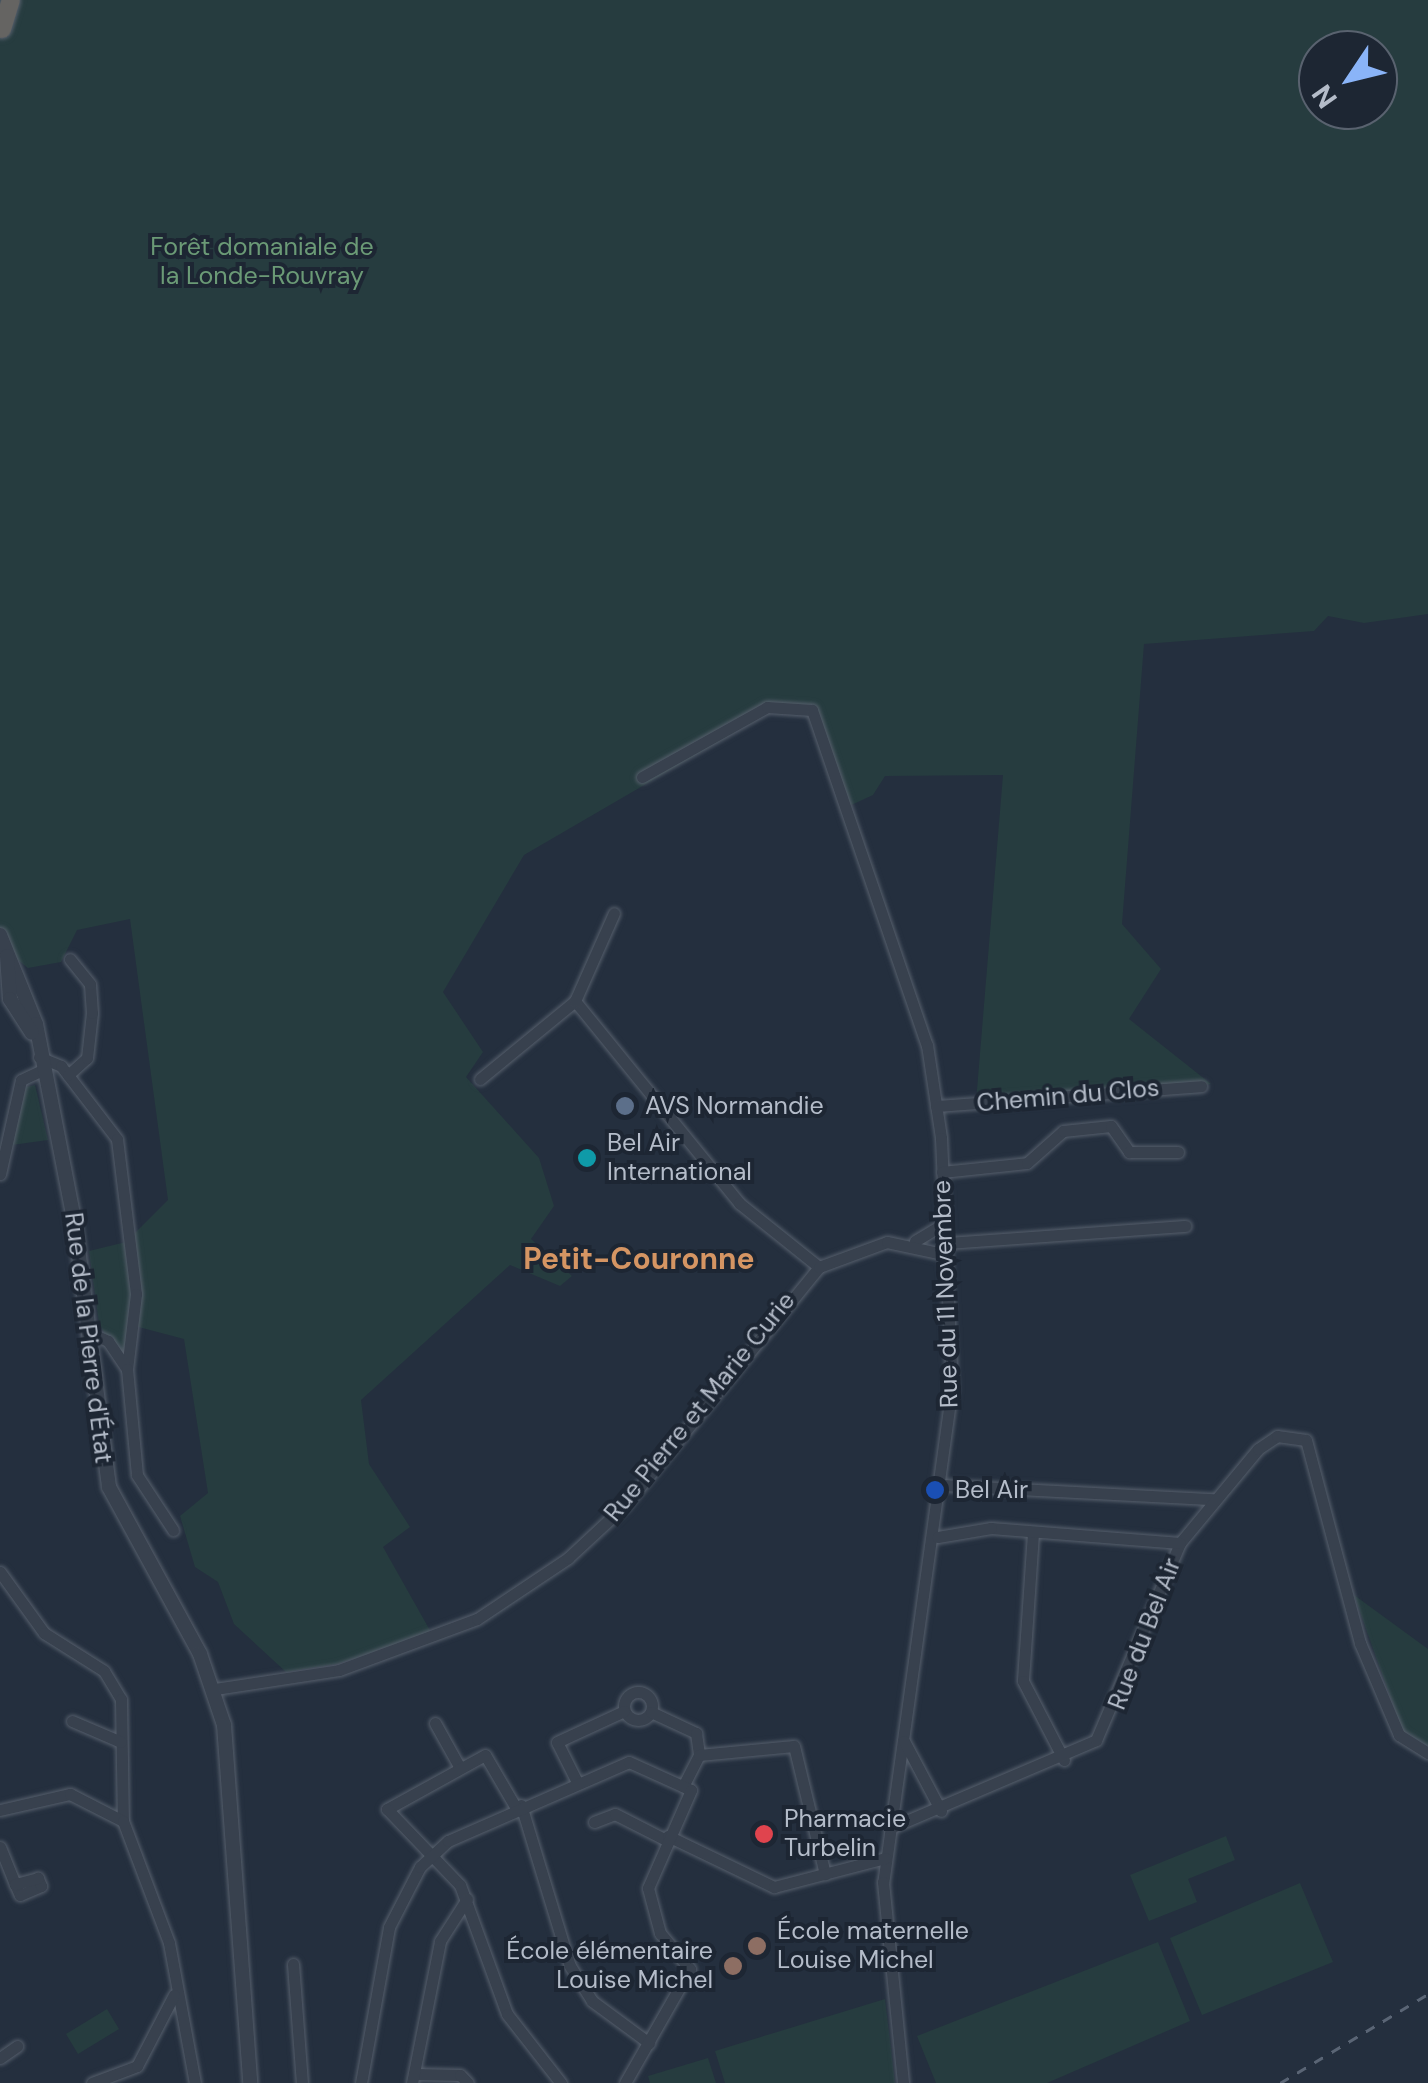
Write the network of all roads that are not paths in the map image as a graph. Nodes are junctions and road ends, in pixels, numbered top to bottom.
1 (8, 0) edge
2 (1, 33) edge
3 (642, 777) dead end
4 (614, 913) dead end
5 (0, 935) edge
6 (70, 959) dead end
7 (576, 1001) junction
8 (39, 1056) junction
9 (68, 1075) junction
10 (480, 1079) dead end
11 (1201, 1086) dead end
12 (936, 1106) junction
13 (1178, 1152) dead end
14 (942, 1172) junction
15 (0, 1174) edge
16 (945, 1222) junction
17 (1185, 1226) dead end
18 (915, 1241) junction
19 (947, 1249) junction
20 (818, 1267) junction
21 (88, 1332) junction
22 (127, 1369) junction
23 (943, 1484) junction
24 (1213, 1499) junction
25 (173, 1530) dead end
26 (1034, 1533) junction
27 (938, 1537) junction
28 (1180, 1543) junction
29 (0, 1572) edge
30 (215, 1688) junction
31 (624, 1711) junction
32 (651, 1712) junction
33 (72, 1721) dead end
34 (435, 1723) dead end
35 (904, 1741) junction
36 (121, 1742) junction
37 (1428, 1753) edge
38 (700, 1754) junction
39 (1064, 1760) junction
40 (460, 1768) junction
41 (576, 1780) junction
42 (683, 1786) junction
43 (519, 1806) junction
44 (0, 1810) edge
45 (941, 1811) junction
46 (123, 1821) junction
47 (594, 1822) dead end
48 (890, 1828) junction
49 (667, 1838) junction
50 (0, 1847) edge
51 (431, 1855) junction
52 (885, 1858) junction
53 (824, 1874) junction
54 (15, 1884) dead end
55 (466, 1899) junction
56 (293, 1964) dead end
57 (174, 1995) junction
58 (649, 2043) junction
59 (16, 2046) dead end
60 (0, 2058) edge
61 (413, 2079) edge
62 (92, 2083) edge
63 (196, 2083) edge
64 (250, 2083) edge
65 (302, 2083) edge
66 (361, 2083) edge
67 (468, 2083) edge
68 (561, 2083) edge
69 (625, 2083) edge
70 (902, 2083) edge

1 - 2 highway
3 - 12 street, Rue du 11 Novembre
4 - 7 street
5 - 8 street
6 - 9 street
7 - 10 street
7 - 20 street
8 - 9 street
8 - 15 street
8 - 21 street, Rue de la Pierre d'État
9 - 22 street
11 - 12 street, Chemin du Clos
12 - 14 street, Rue du 11 Novembre
13 - 14 street
14 - 16 street, Rue du 11 Novembre
16 - 18 street
16 - 19 street, Rue du 11 Novembre
17 - 19 street
18 - 19 street
18 - 20 street
19 - 23 street, Rue du 11 Novembre
20 - 30 street, Rue Pierre et Marie Curie
21 - 22 street
21 - 30 street, Rue de la Pierre d'État
22 - 25 street
23 - 24 street
23 - 27 street, Rue du 11 Novembre
24 - 28 street
24 - 37 street
26 - 27 street, Rue du Bel Air
26 - 28 street, Rue du Bel Air
26 - 39 street
27 - 35 street, Rue du 11 Novembre
28 - 39 street, Rue du Bel Air
29 - 36 street
30 - 64 street, Rue de la Pierre d'État
31 - 32 street
31 - 32 street
31 - 41 street
32 - 38 street
33 - 36 street
34 - 40 street
35 - 45 street
35 - 48 street, Rue du 11 Novembre
36 - 46 street
38 - 42 street
38 - 53 street
39 - 45 street, Rue du Bel Air
40 - 43 street
40 - 51 street
41 - 42 street
41 - 43 street
42 - 49 street
43 - 51 street
43 - 58 street
44 - 46 street
45 - 48 street, Rue du Bel Air
46 - 57 street
47 - 49 street
48 - 52 street, Rue du 11 Novembre
49 - 53 street
49 - 58 street
50 - 54 street
51 - 55 street
51 - 66 street
52 - 53 street
52 - 70 street, Rue du 11 Novembre
55 - 61 street
55 - 68 street
56 - 65 street
57 - 62 street
57 - 63 street
58 - 69 street
59 - 60 street
61 - 67 street

